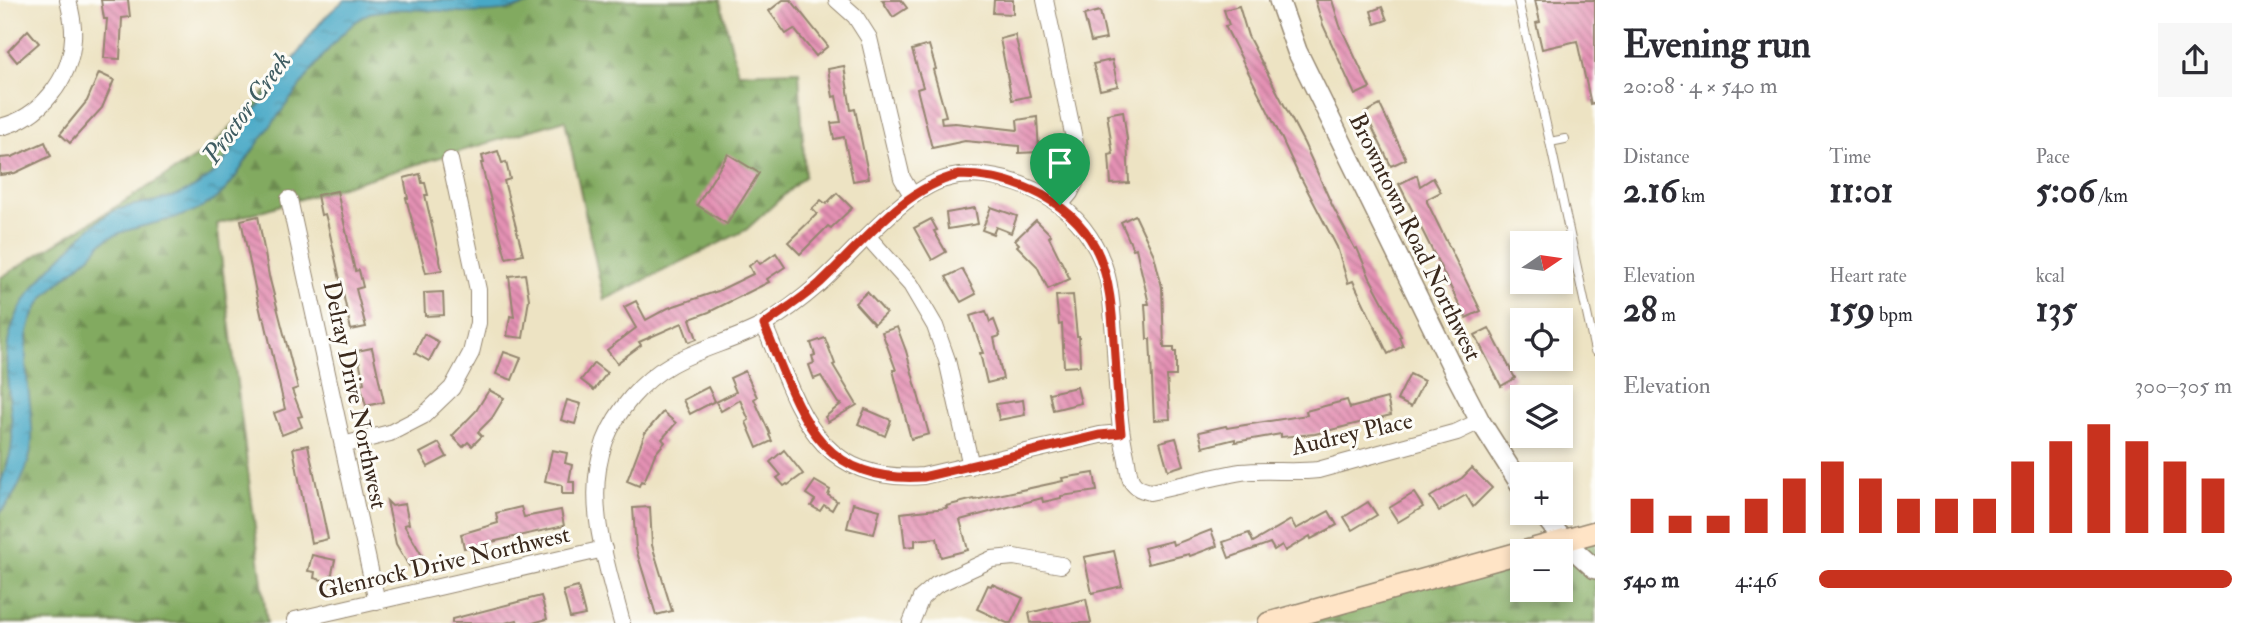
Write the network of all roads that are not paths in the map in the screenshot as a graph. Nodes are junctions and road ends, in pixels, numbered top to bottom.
1 (68, 0) edge
2 (837, 0) edge
3 (1045, 0) edge
4 (1279, 0) edge
5 (1518, 0) edge
6 (0, 127) edge
7 (1565, 139) dead end
8 (1550, 142) junction
9 (450, 160) dead end
10 (912, 195) junction
11 (289, 199) dead end
12 (1060, 205) junction
13 (868, 237) junction
14 (764, 325) junction
15 (1595, 351) edge
16 (1480, 421) junction
17 (1121, 433) junction
18 (342, 445) junction
19 (971, 466) junction
20 (1510, 468) edge
21 (1551, 525) edge
22 (1595, 532) edge
23 (1562, 539) edge
24 (1571, 539) edge
25 (604, 549) junction
26 (1573, 549) edge
27 (1510, 556) edge
28 (1061, 565) dead end
29 (1595, 569) edge
30 (377, 602) junction
31 (295, 620) dead end
32 (622, 623) edge
33 (911, 623) edge
34 (1269, 623) edge

1 - 6 street
2 - 10 street
3 - 12 street
4 - 16 street, Browntown Road Northwest
5 - 8 lane
7 - 8 lane
8 - 15 lane
9 - 18 street
10 - 12 street
10 - 13 street
11 - 18 street, Delray Drive Northwest
12 - 17 street
13 - 14 street
13 - 19 street
14 - 19 street
14 - 25 street
16 - 17 street, Audrey Place
16 - 20 street, Browntown Road Northwest
17 - 19 street
18 - 30 street, Delray Drive Northwest
21 - 23 street
22 - 24 main road
25 - 30 street, Glenrock Drive Northwest
25 - 32 street
26 - 29 street
27 - 34 main road
28 - 33 street
30 - 31 street, Glenrock Drive Northwest

